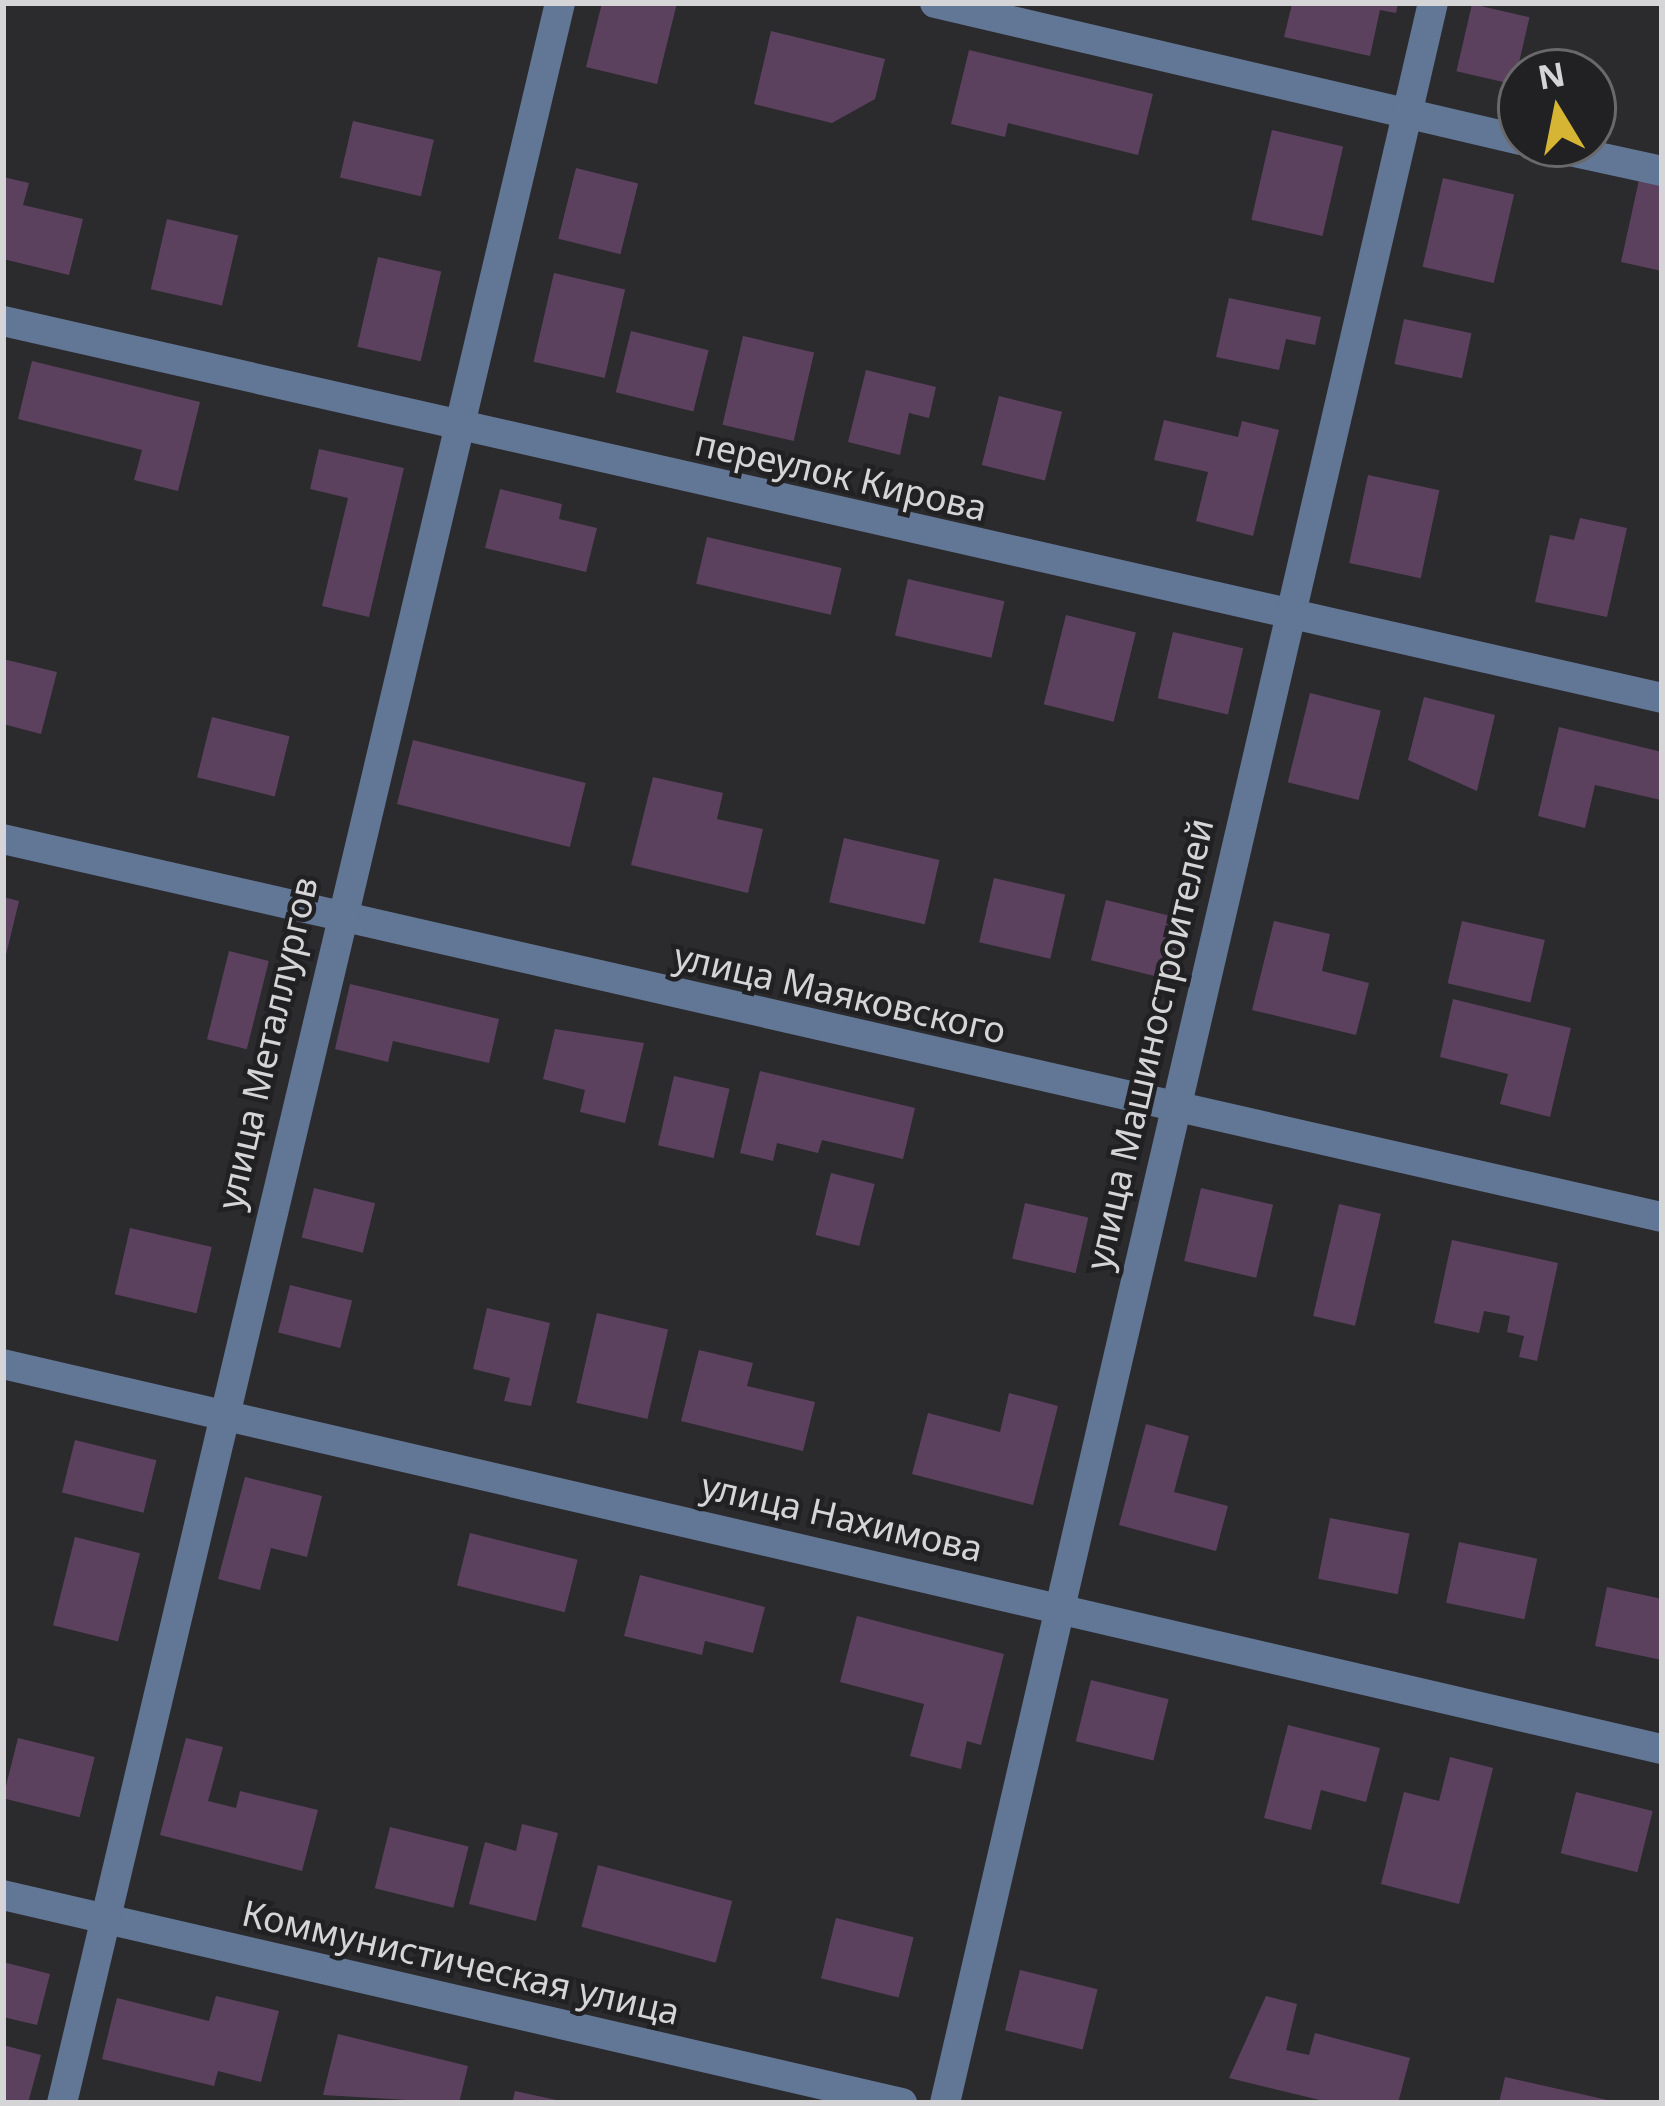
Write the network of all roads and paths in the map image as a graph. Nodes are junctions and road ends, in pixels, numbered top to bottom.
1 (560, 3) edge
2 (935, 3) edge
3 (1433, 3) edge
4 (1409, 116) junction
5 (1497, 135) edge
6 (1617, 161) edge
7 (1662, 171) edge
8 (3, 321) edge
9 (454, 426) junction
10 (1288, 619) junction
11 (1662, 698) edge
12 (3, 839) edge
13 (336, 921) junction
14 (1174, 1106) junction
15 (1662, 1217) edge
16 (3, 1364) edge
17 (218, 1414) junction
18 (1059, 1606) junction
19 (1662, 1749) edge
20 (3, 1895) edge
21 (104, 1920) junction
22 (62, 2103) edge
23 (902, 2103) edge
24 (946, 2103) edge

1 - 9 street, улица Металлургов
2 - 4 street
3 - 4 street, улица Машиностроителей
4 - 5 street
4 - 10 street, улица Машиностроителей
6 - 7 street
8 - 9 street, переулок Кирова
9 - 10 street, переулок Кирова
9 - 13 street, улица Металлургов
10 - 11 street, переулок Кирова
10 - 14 street, улица Машиностроителей
12 - 13 street, улица Маяковского
13 - 14 street, улица Маяковского
13 - 17 street, улица Металлургов
14 - 15 street, улица Маяковского
14 - 18 street, улица Машиностроителей
16 - 17 street, улица Нахимова
17 - 18 street, улица Нахимова
17 - 21 street, улица Металлургов
18 - 19 street, улица Нахимова
18 - 24 street, улица Машиностроителей
20 - 21 street, Коммунистическая улица
21 - 22 street, улица Металлургов
21 - 23 street, Коммунистическая улица

